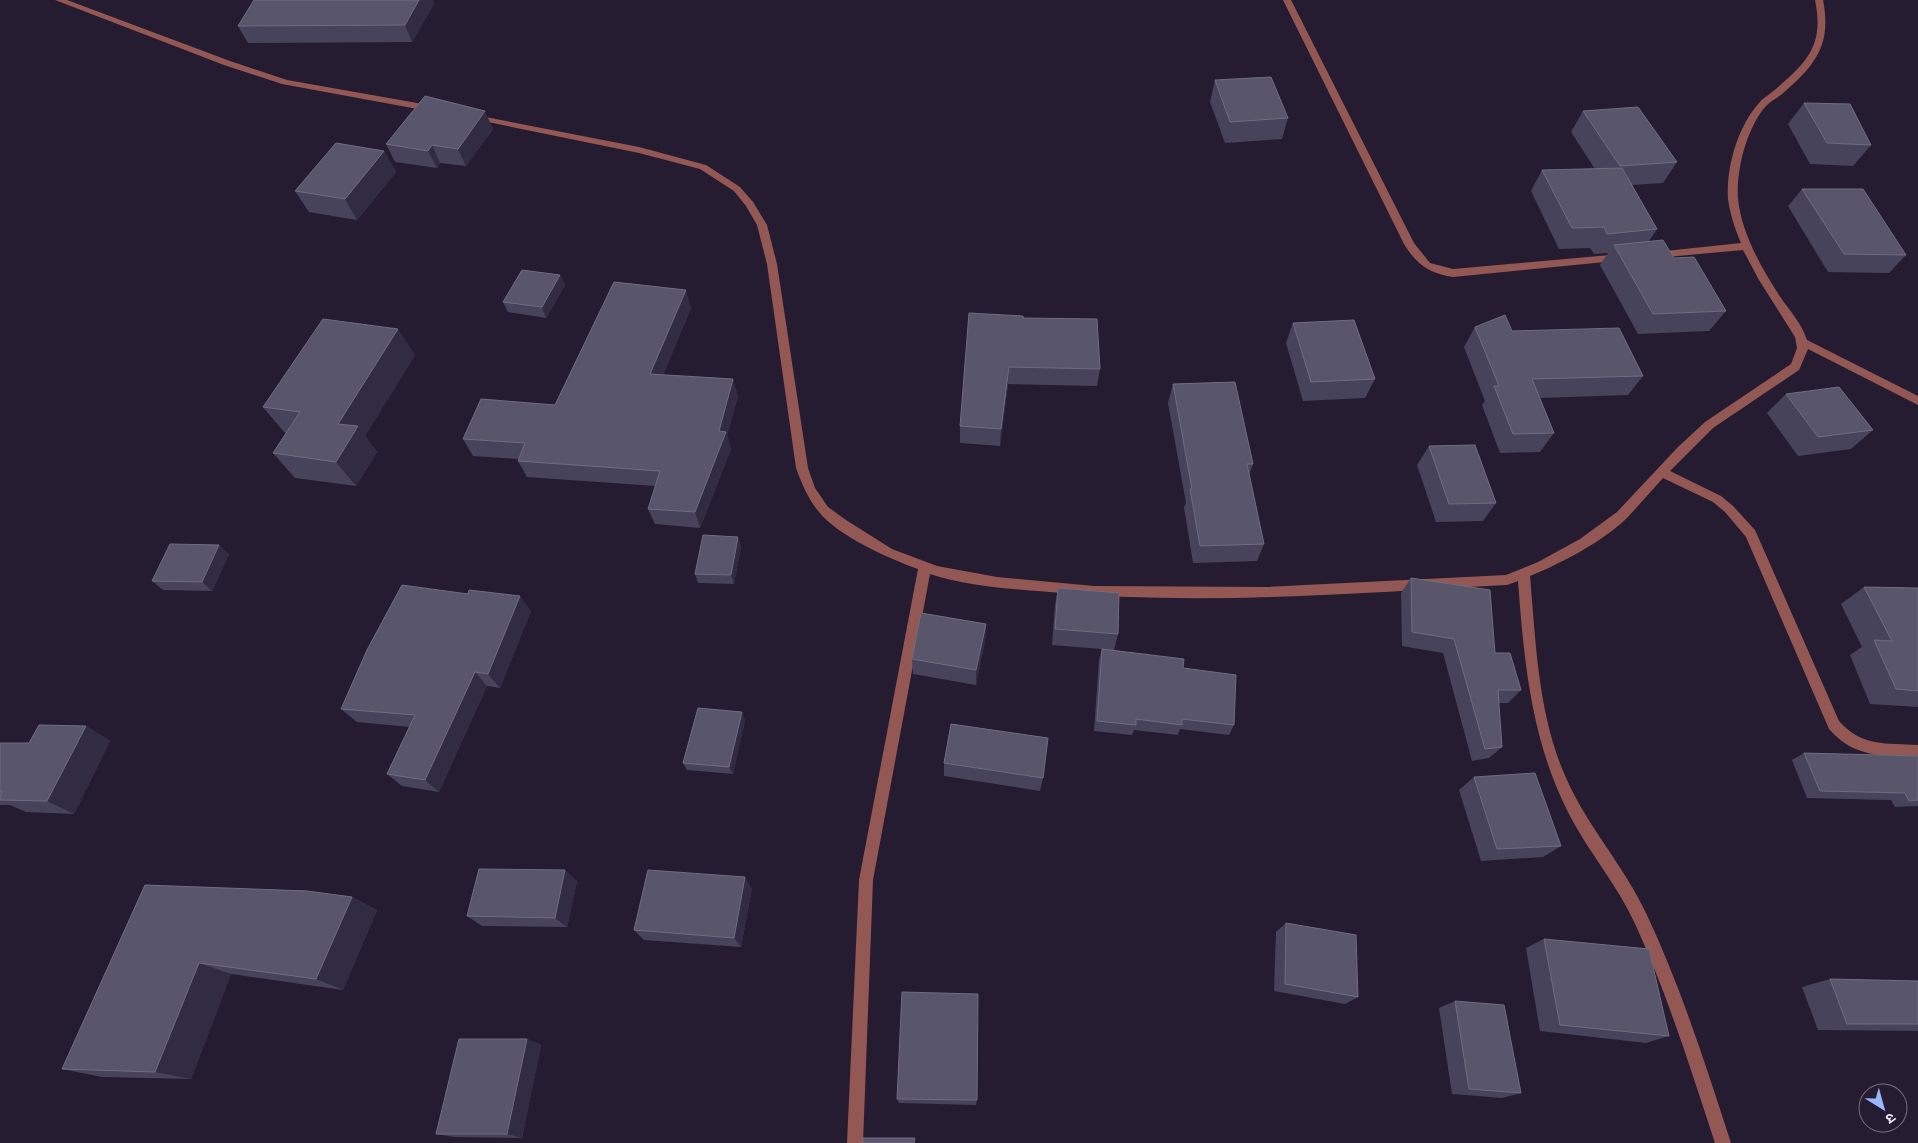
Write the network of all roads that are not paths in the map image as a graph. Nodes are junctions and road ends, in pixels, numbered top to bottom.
1 (59, 0) edge
2 (1287, 0) edge
3 (1819, 0) edge
4 (445, 111) edge
5 (462, 114) edge
6 (1748, 246) junction
7 (1650, 255) edge
8 (1630, 257) edge
9 (1802, 342) junction
10 (1918, 401) edge
11 (1662, 472) junction
12 (925, 566) junction
13 (1524, 574) junction
14 (1918, 751) edge
15 (855, 1143) edge
16 (1723, 1143) edge

1 - 4 street
2 - 8 street
3 - 6 street
5 - 12 street
6 - 7 street
6 - 9 street
9 - 10 street
9 - 11 street
11 - 13 street
11 - 14 street
12 - 13 street
12 - 15 street
13 - 16 street

